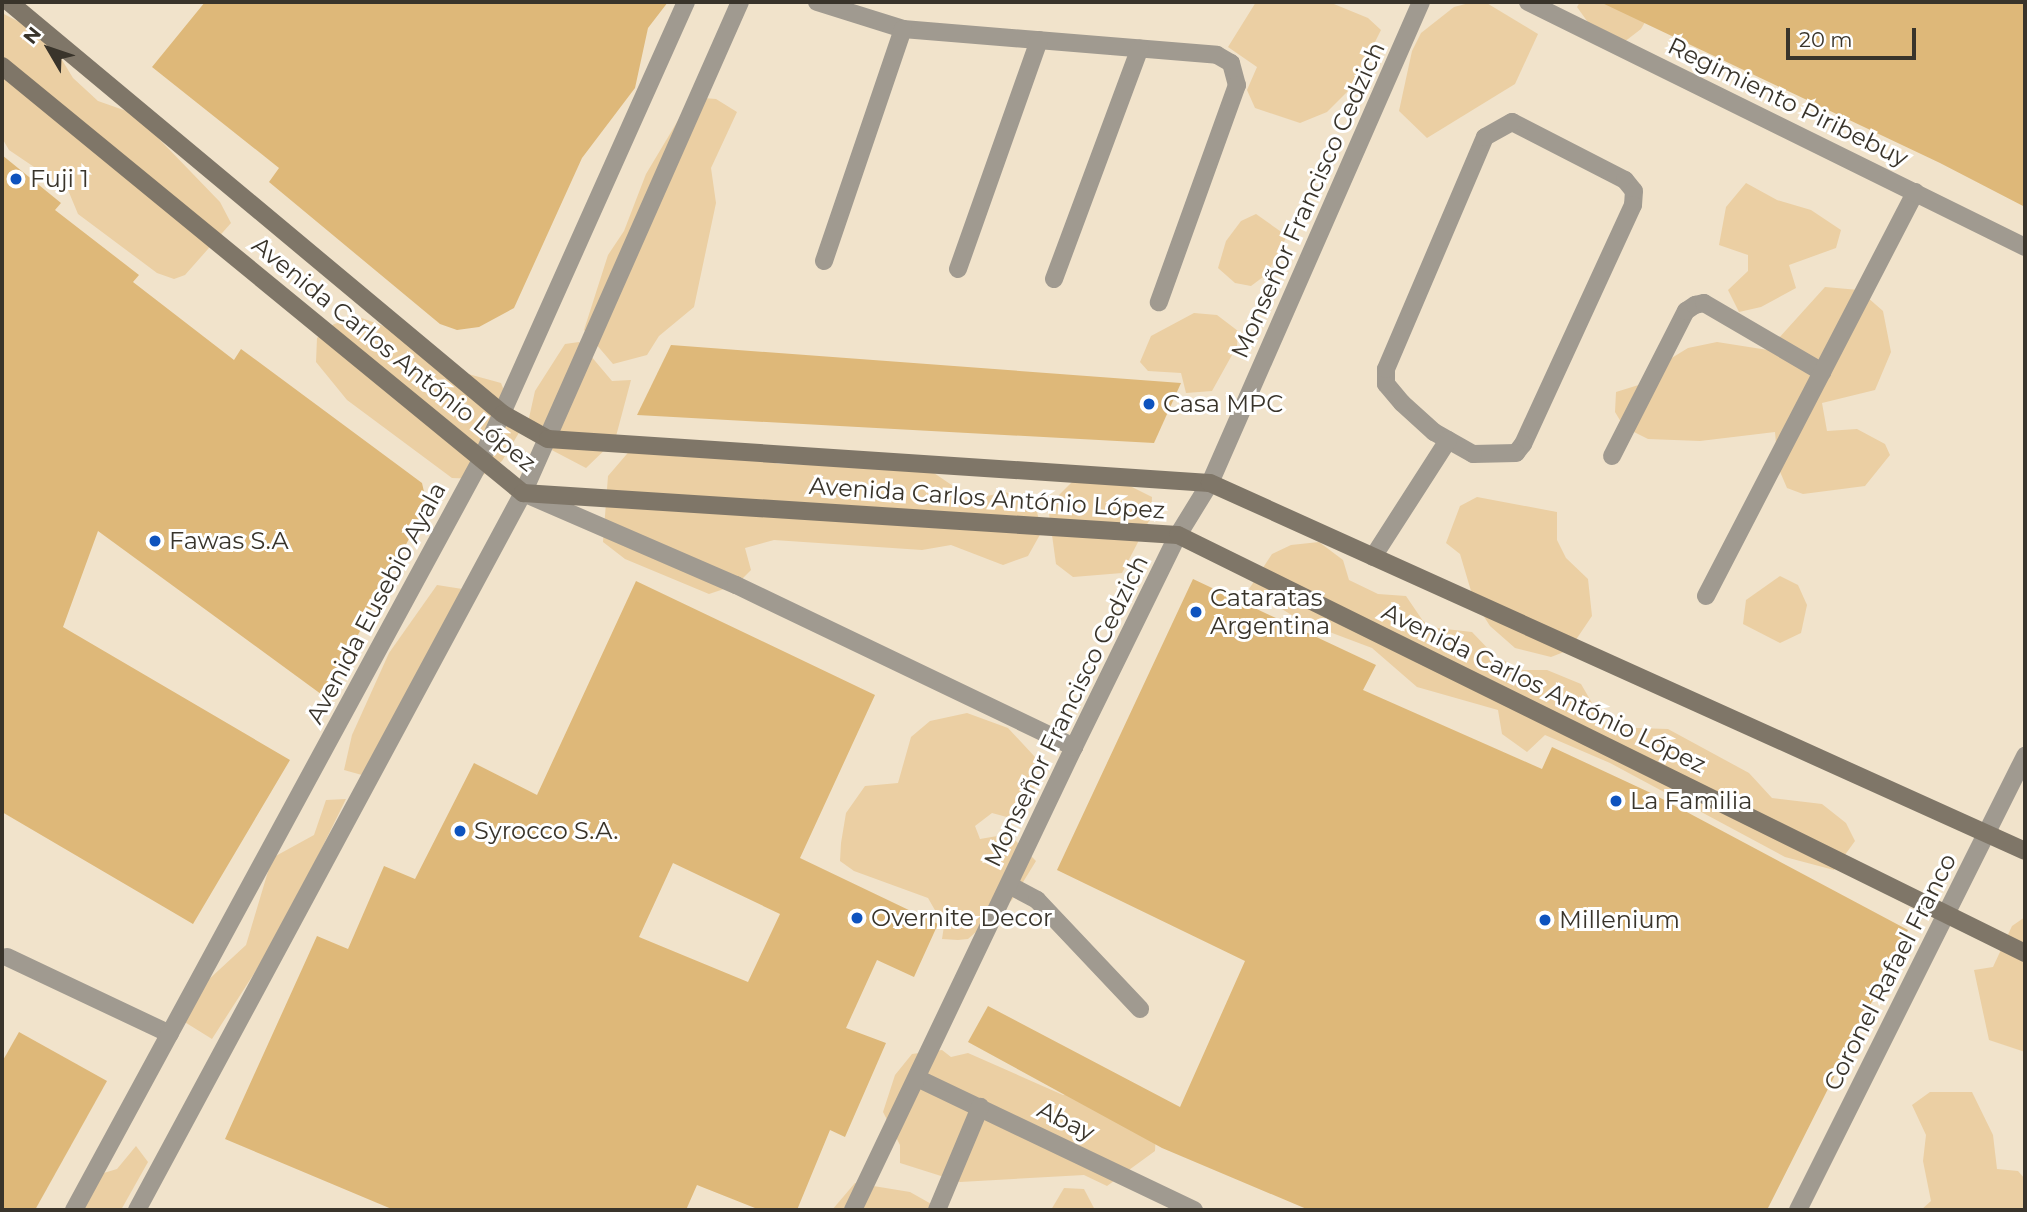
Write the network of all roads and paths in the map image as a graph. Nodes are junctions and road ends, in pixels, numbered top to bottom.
1 (9, 2) edge
2 (686, 2) edge
3 (740, 2) edge
4 (817, 2) edge
5 (1421, 2) edge
6 (1528, 2) edge
7 (903, 29) junction
8 (1040, 40) junction
9 (1140, 48) junction
10 (2, 66) edge
11 (1915, 192) junction
12 (2025, 247) edge
13 (824, 261) dead end
14 (958, 269) dead end
15 (1054, 279) dead end
16 (1159, 302) dead end
17 (1822, 372) junction
18 (503, 414) junction
19 (548, 439) junction
20 (1448, 440) junction
21 (1612, 456) dead end
22 (481, 460) junction
23 (1210, 483) junction
24 (523, 493) junction
25 (1178, 535) junction
26 (1373, 557) junction
27 (1706, 596) dead end
28 (1074, 747) junction
29 (2025, 756) edge
30 (1987, 833) junction
31 (2025, 851) edge
32 (1009, 885) junction
33 (1946, 913) junction
34 (2025, 953) edge
35 (7, 957) dead end
36 (1140, 1009) dead end
37 (170, 1034) junction
38 (917, 1078) junction
39 (980, 1107) junction
40 (74, 1210) edge
41 (137, 1210) edge
42 (853, 1210) edge
43 (937, 1210) edge
44 (1194, 1210) edge
45 (1798, 1210) edge

1 - 18 main road, Avenida Carlos António López
2 - 18 street, Avenida Eusebio Ayala
3 - 19 street
4 - 7 street
5 - 23 street, Monseñor Francisco Cedzich
6 - 11 street, Regimiento Piribebuy
7 - 8 street
7 - 13 street
8 - 9 street
8 - 14 street
9 - 15 street
9 - 16 street
10 - 22 main road, Avenida Carlos António López
11 - 12 street, Regimiento Piribebuy
11 - 17 street
17 - 21 street
17 - 27 street
18 - 19 main road, Avenida Carlos António López
18 - 22 street, Avenida Eusebio Ayala
19 - 23 main road, Avenida Carlos António López
19 - 24 street
20 - 20 street
20 - 26 street
22 - 24 main road, Avenida Carlos António López
22 - 37 street, Avenida Eusebio Ayala
23 - 25 street, Monseñor Francisco Cedzich
23 - 26 main road, Avenida Carlos António López
24 - 25 main road, Avenida Carlos António López
24 - 28 street
24 - 41 street
25 - 28 street, Monseñor Francisco Cedzich
25 - 33 main road, Avenida Carlos António López
26 - 30 main road, Avenida Carlos António López
28 - 32 street, Monseñor Francisco Cedzich
29 - 30 street, Coronel Rafael Franco
30 - 31 main road, Avenida Carlos António López
30 - 33 street, Coronel Rafael Franco
32 - 36 street
32 - 38 street, Monseñor Francisco Cedzich
33 - 34 main road, Avenida Carlos António López
33 - 45 street, Coronel Rafael Franco
35 - 37 street
37 - 40 street, Avenida Eusebio Ayala
38 - 39 street, Abay
38 - 42 street, Monseñor Francisco Cedzich
39 - 43 street
39 - 44 street, Abay

